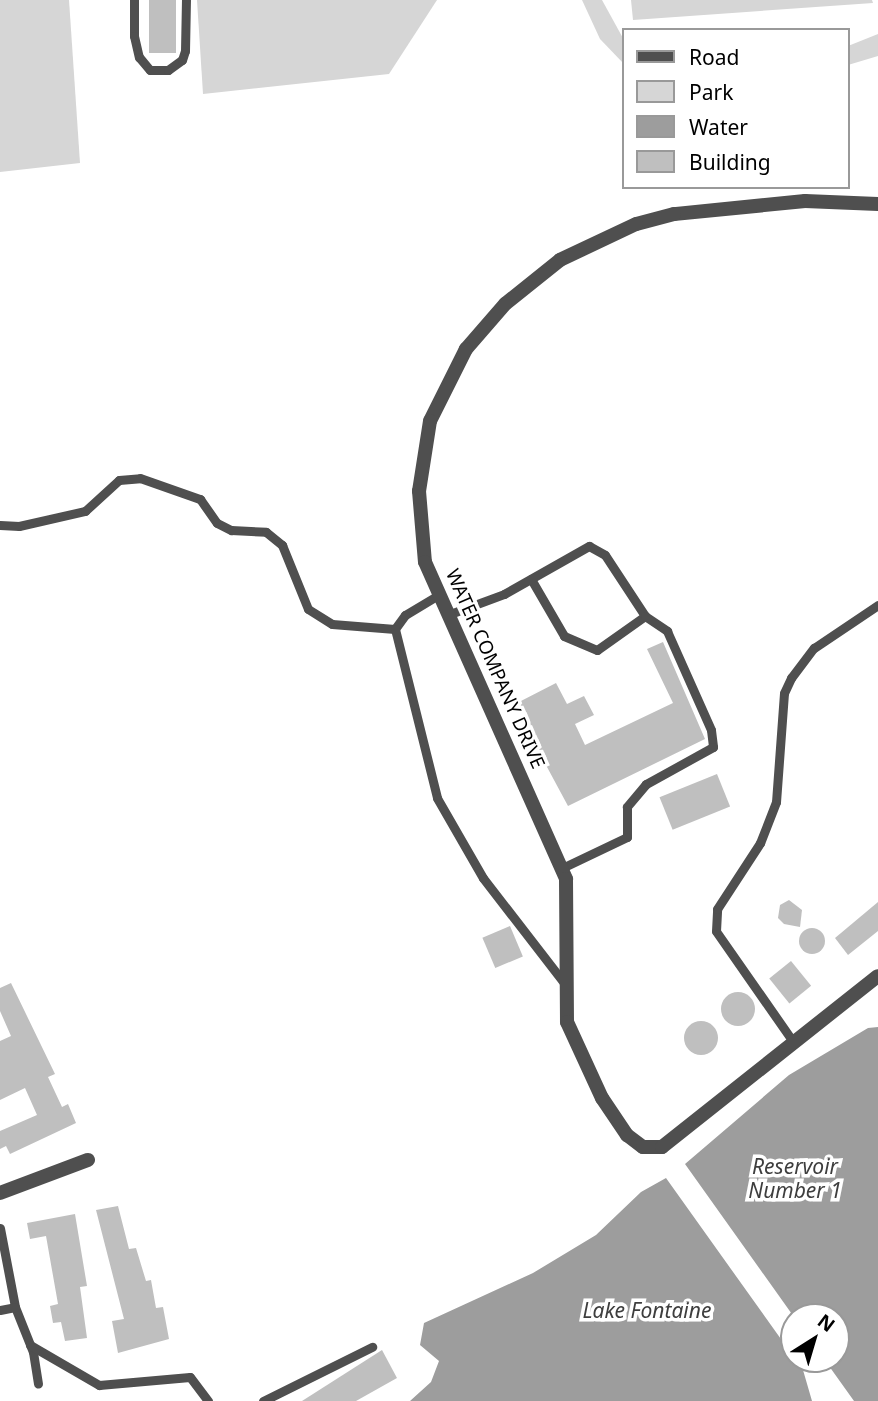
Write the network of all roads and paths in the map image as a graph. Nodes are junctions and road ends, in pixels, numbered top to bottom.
1 (134, 0) edge
2 (186, 0) edge
3 (878, 204) edge
4 (0, 525) edge
5 (531, 579) junction
6 (440, 594) junction
7 (878, 605) edge
8 (450, 614) junction
9 (645, 616) junction
10 (395, 628) junction
11 (562, 868) junction
12 (878, 976) edge
13 (565, 984) junction
14 (794, 1043) junction
15 (88, 1160) dead end
16 (0, 1193) edge
17 (0, 1228) edge
18 (15, 1307) junction
19 (0, 1310) edge
20 (30, 1345) junction
21 (372, 1347) dead end
22 (38, 1384) dead end
23 (208, 1401) edge
24 (263, 1401) edge

1 - 2 lane
3 - 6 street, WATER COMPANY DRIVE
4 - 10 lane
5 - 8 lane
5 - 9 lane
5 - 9 lane
6 - 8 street, WATER COMPANY DRIVE
6 - 10 lane
7 - 14 lane
8 - 11 street, WATER COMPANY DRIVE
9 - 11 lane
10 - 13 lane
11 - 13 street, WATER COMPANY DRIVE
12 - 14 street, WATER COMPANY DRIVE
13 - 14 street, WATER COMPANY DRIVE
15 - 16 street
17 - 18 lane
18 - 19 lane
18 - 20 lane
20 - 22 lane
20 - 23 lane
21 - 24 lane

